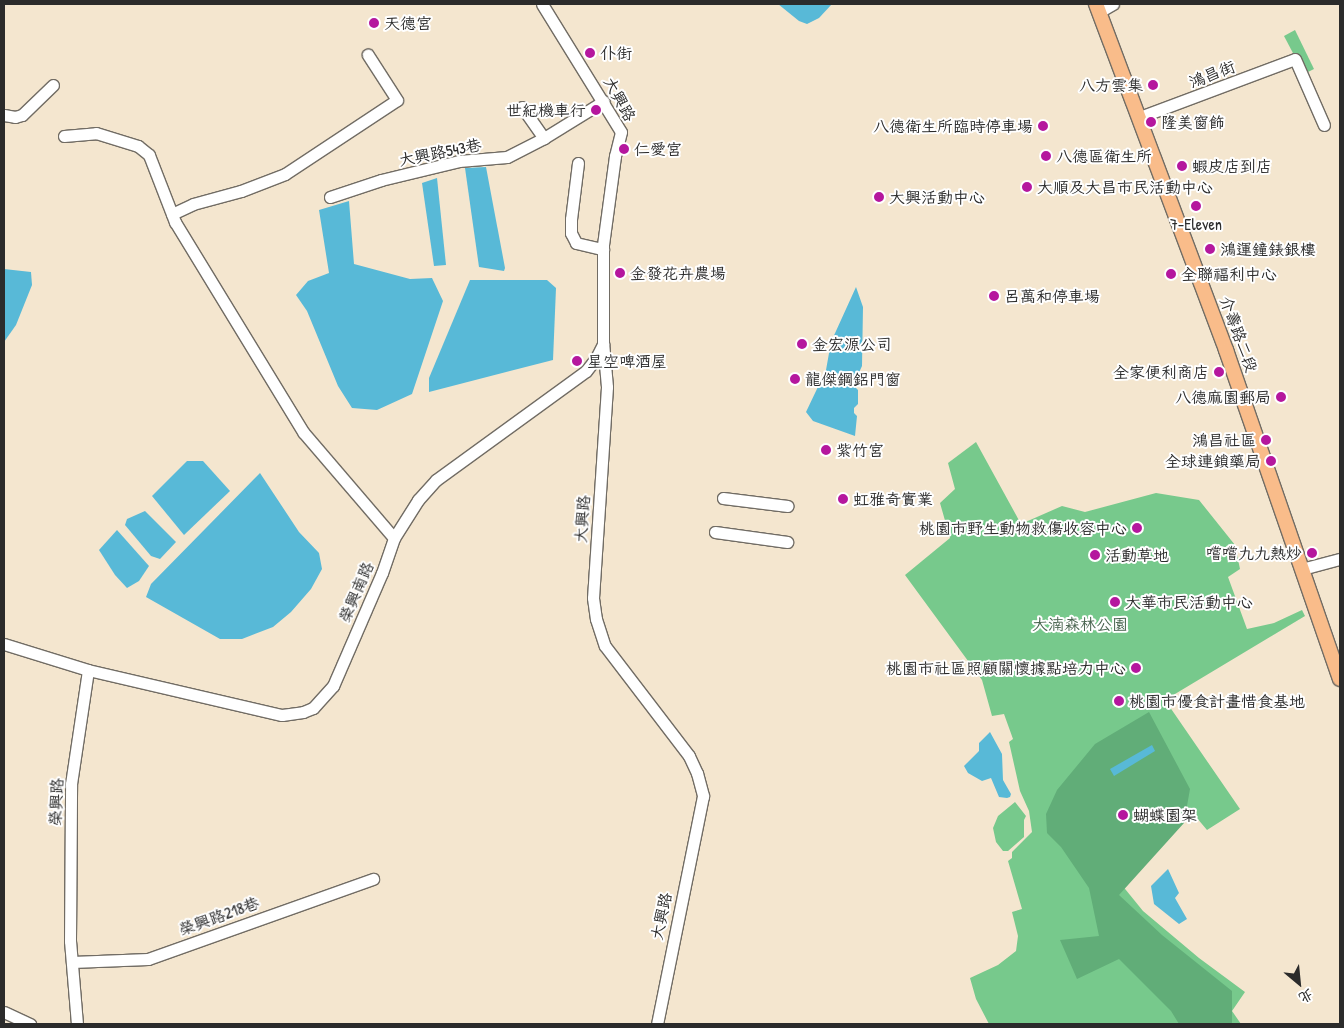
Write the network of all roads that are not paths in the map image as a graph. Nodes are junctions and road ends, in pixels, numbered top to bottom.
1 (542, 4) edge
2 (1113, 4) edge
3 (1098, 8) edge
4 (368, 55) dead end
5 (52, 85) dead end
6 (604, 102) junction
7 (522, 107) dead end
8 (4, 115) edge
9 (1140, 117) junction
10 (1324, 125) dead end
11 (64, 136) dead end
12 (544, 138) junction
13 (578, 163) dead end
14 (330, 197) dead end
15 (172, 214) junction
16 (603, 249) junction
17 (603, 342) junction
18 (723, 498) dead end
19 (788, 506) dead end
20 (715, 532) dead end
21 (394, 538) junction
22 (787, 542) dead end
23 (1340, 559) edge
24 (1302, 569) junction
25 (4, 644) edge
26 (88, 670) junction
27 (1340, 679) edge
28 (373, 878) dead end
29 (72, 962) junction
30 (4, 1012) edge
31 (30, 1024) edge
32 (77, 1024) edge
33 (657, 1024) edge

1 - 6 street, 大興路
2 - 3 street
3 - 9 main road, 介壽路二段
4 - 15 street
5 - 8 street
6 - 12 street, 大興路543巷
6 - 16 street, 大興路
7 - 12 street
9 - 10 street, 鴻昌街
9 - 24 main road, 介壽路二段
11 - 15 street
12 - 14 street, 大興路543巷
13 - 16 street
15 - 21 street
16 - 17 street, 大興路
17 - 21 street, 榮興南路
17 - 33 street, 大興路
18 - 19 street
20 - 22 street
21 - 26 street, 榮興南路
23 - 24 street
24 - 27 main road, 介壽路二段
25 - 26 street
26 - 29 street, 榮興路
28 - 29 street, 榮興路218巷
29 - 32 street, 榮興路
30 - 31 street

